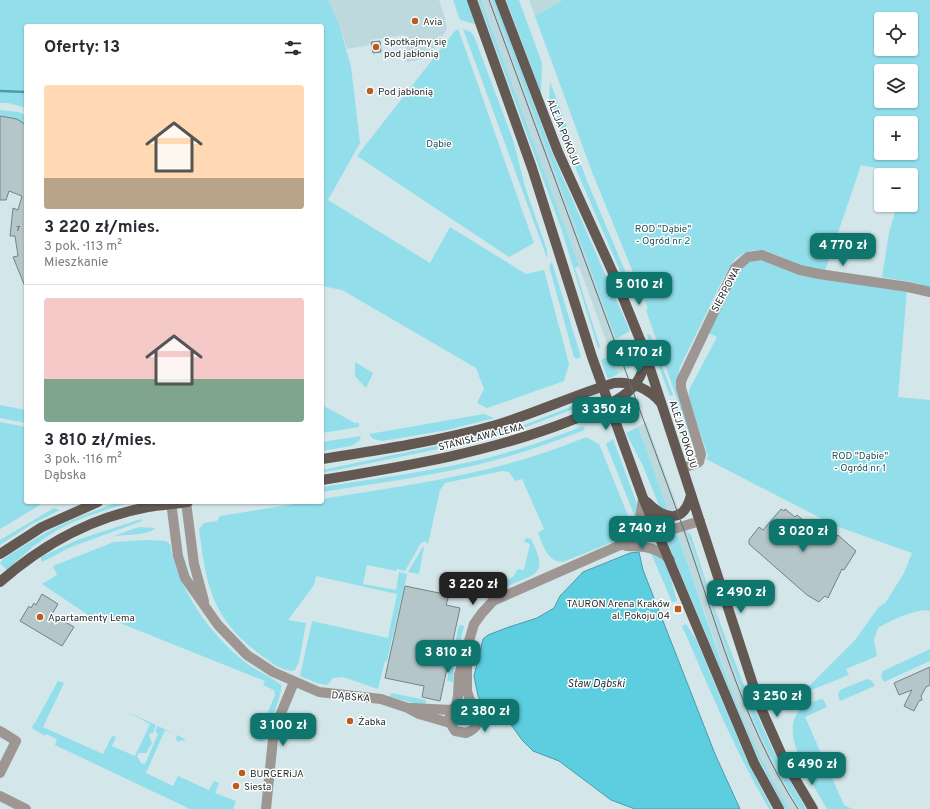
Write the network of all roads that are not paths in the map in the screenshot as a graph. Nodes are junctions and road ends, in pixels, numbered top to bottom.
1 (472, 0) edge
2 (500, 0) edge
3 (930, 292) edge
4 (643, 347) junction
5 (634, 385) junction
6 (602, 387) junction
7 (609, 404) junction
8 (662, 404) junction
9 (324, 459) edge
10 (683, 468) junction
11 (324, 480) edge
12 (691, 495) junction
13 (643, 498) junction
14 (94, 504) edge
15 (166, 504) edge
16 (171, 504) edge
17 (186, 504) edge
18 (700, 521) junction
19 (658, 533) junction
20 (618, 546) junction
21 (0, 554) edge
22 (670, 560) junction
23 (0, 582) edge
24 (207, 608) junction
25 (467, 651) junction
26 (294, 682) junction
27 (472, 706) junction
28 (408, 708) junction
29 (453, 708) junction
30 (450, 723) junction
31 (0, 731) edge
32 (0, 773) edge
33 (0, 796) edge
34 (26, 809) edge
35 (266, 809) edge
36 (778, 809) edge
37 (813, 809) edge

1 - 6 main road
2 - 4 main road, ALEJA POKOJU
3 - 10 street, SIERPOWA
4 - 5 main road, STANISŁAWA LEMA
4 - 8 main road, ALEJA POKOJU
5 - 6 main road, STANISŁAWA LEMA
5 - 7 main road, STANISŁAWA LEMA
5 - 8 main road, STANISŁAWA LEMA
6 - 7 main road
6 - 9 main road, STANISŁAWA LEMA
7 - 11 main road, STANISŁAWA LEMA
7 - 13 main road
8 - 10 main road, ALEJA POKOJU
10 - 12 main road, ALEJA POKOJU
12 - 13 main road
12 - 18 main road, ALEJA POKOJU
13 - 19 main road
13 - 20 street
14 - 21 main road
15 - 23 main road
16 - 24 street, DĄBSKA
17 - 24 street, DĄBSKA
18 - 19 street
18 - 37 main road, ALEJA POKOJU
19 - 20 street
19 - 22 main road
20 - 22 street
20 - 25 street
22 - 36 main road
24 - 26 street, DĄBSKA
25 - 27 street
25 - 29 street
26 - 28 street, DĄBSKA
26 - 35 street
27 - 29 street
27 - 30 street
28 - 29 street
28 - 30 street
29 - 30 street
31 - 32 street
33 - 34 street

